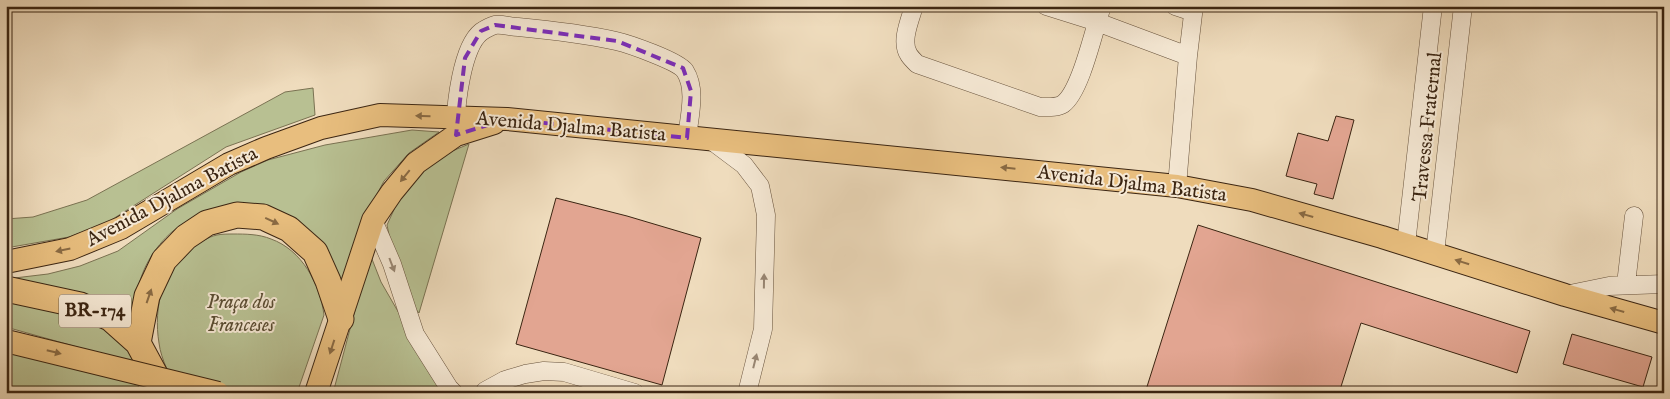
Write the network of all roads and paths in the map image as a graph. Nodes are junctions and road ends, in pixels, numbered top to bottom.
1 (914, 6) edge
2 (1046, 6) edge
3 (1175, 6) edge
4 (1433, 6) edge
5 (1463, 6) edge
6 (1194, 9) edge
7 (1099, 14) edge
8 (1188, 56) junction
9 (456, 126) junction
10 (687, 138) junction
11 (712, 141) junction
12 (1177, 186) junction
13 (1634, 216) dead end
14 (373, 220) junction
15 (1406, 244) junction
16 (1435, 253) junction
17 (6, 262) edge
18 (1626, 284) junction
19 (1664, 284) edge
20 (6, 289) edge
21 (1565, 295) junction
22 (340, 320) junction
23 (1664, 323) edge
24 (6, 341) edge
25 (138, 343) junction
26 (320, 386) edge
27 (156, 387) edge
28 (485, 391) dead end
29 (218, 393) edge
30 (454, 393) edge
31 (635, 393) edge
32 (746, 393) edge

1 - 7 street
2 - 7 street
3 - 6 street
4 - 15 street
5 - 16 street, Travessa Fraternal
6 - 8 street
7 - 8 street
8 - 12 street
9 - 10 main road, Avenida Djalma Batista
9 - 10 street, Avenida Djalma Batista
9 -> 14 main road
9 -> 17 main road, Avenida Djalma Batista
10 - 11 main road, Avenida Djalma Batista
12 -> 11 main road, Avenida Djalma Batista
32 -> 11 street
15 -> 12 main road, Avenida Djalma Batista
13 - 18 street
14 - 22 main road
14 -> 30 street
15 - 16 main road, Avenida Djalma Batista
21 -> 16 main road, Avenida Djalma Batista
18 - 19 street, Avenida Djalma Batista
18 - 21 street, Avenida Djalma Batista
20 - 25 highway, BR-174
23 -> 21 main road, Avenida Djalma Batista
25 -> 22 highway
22 -> 26 main road
24 -> 29 main road, bridge
25 - 27 highway, BR-174
28 - 31 street

